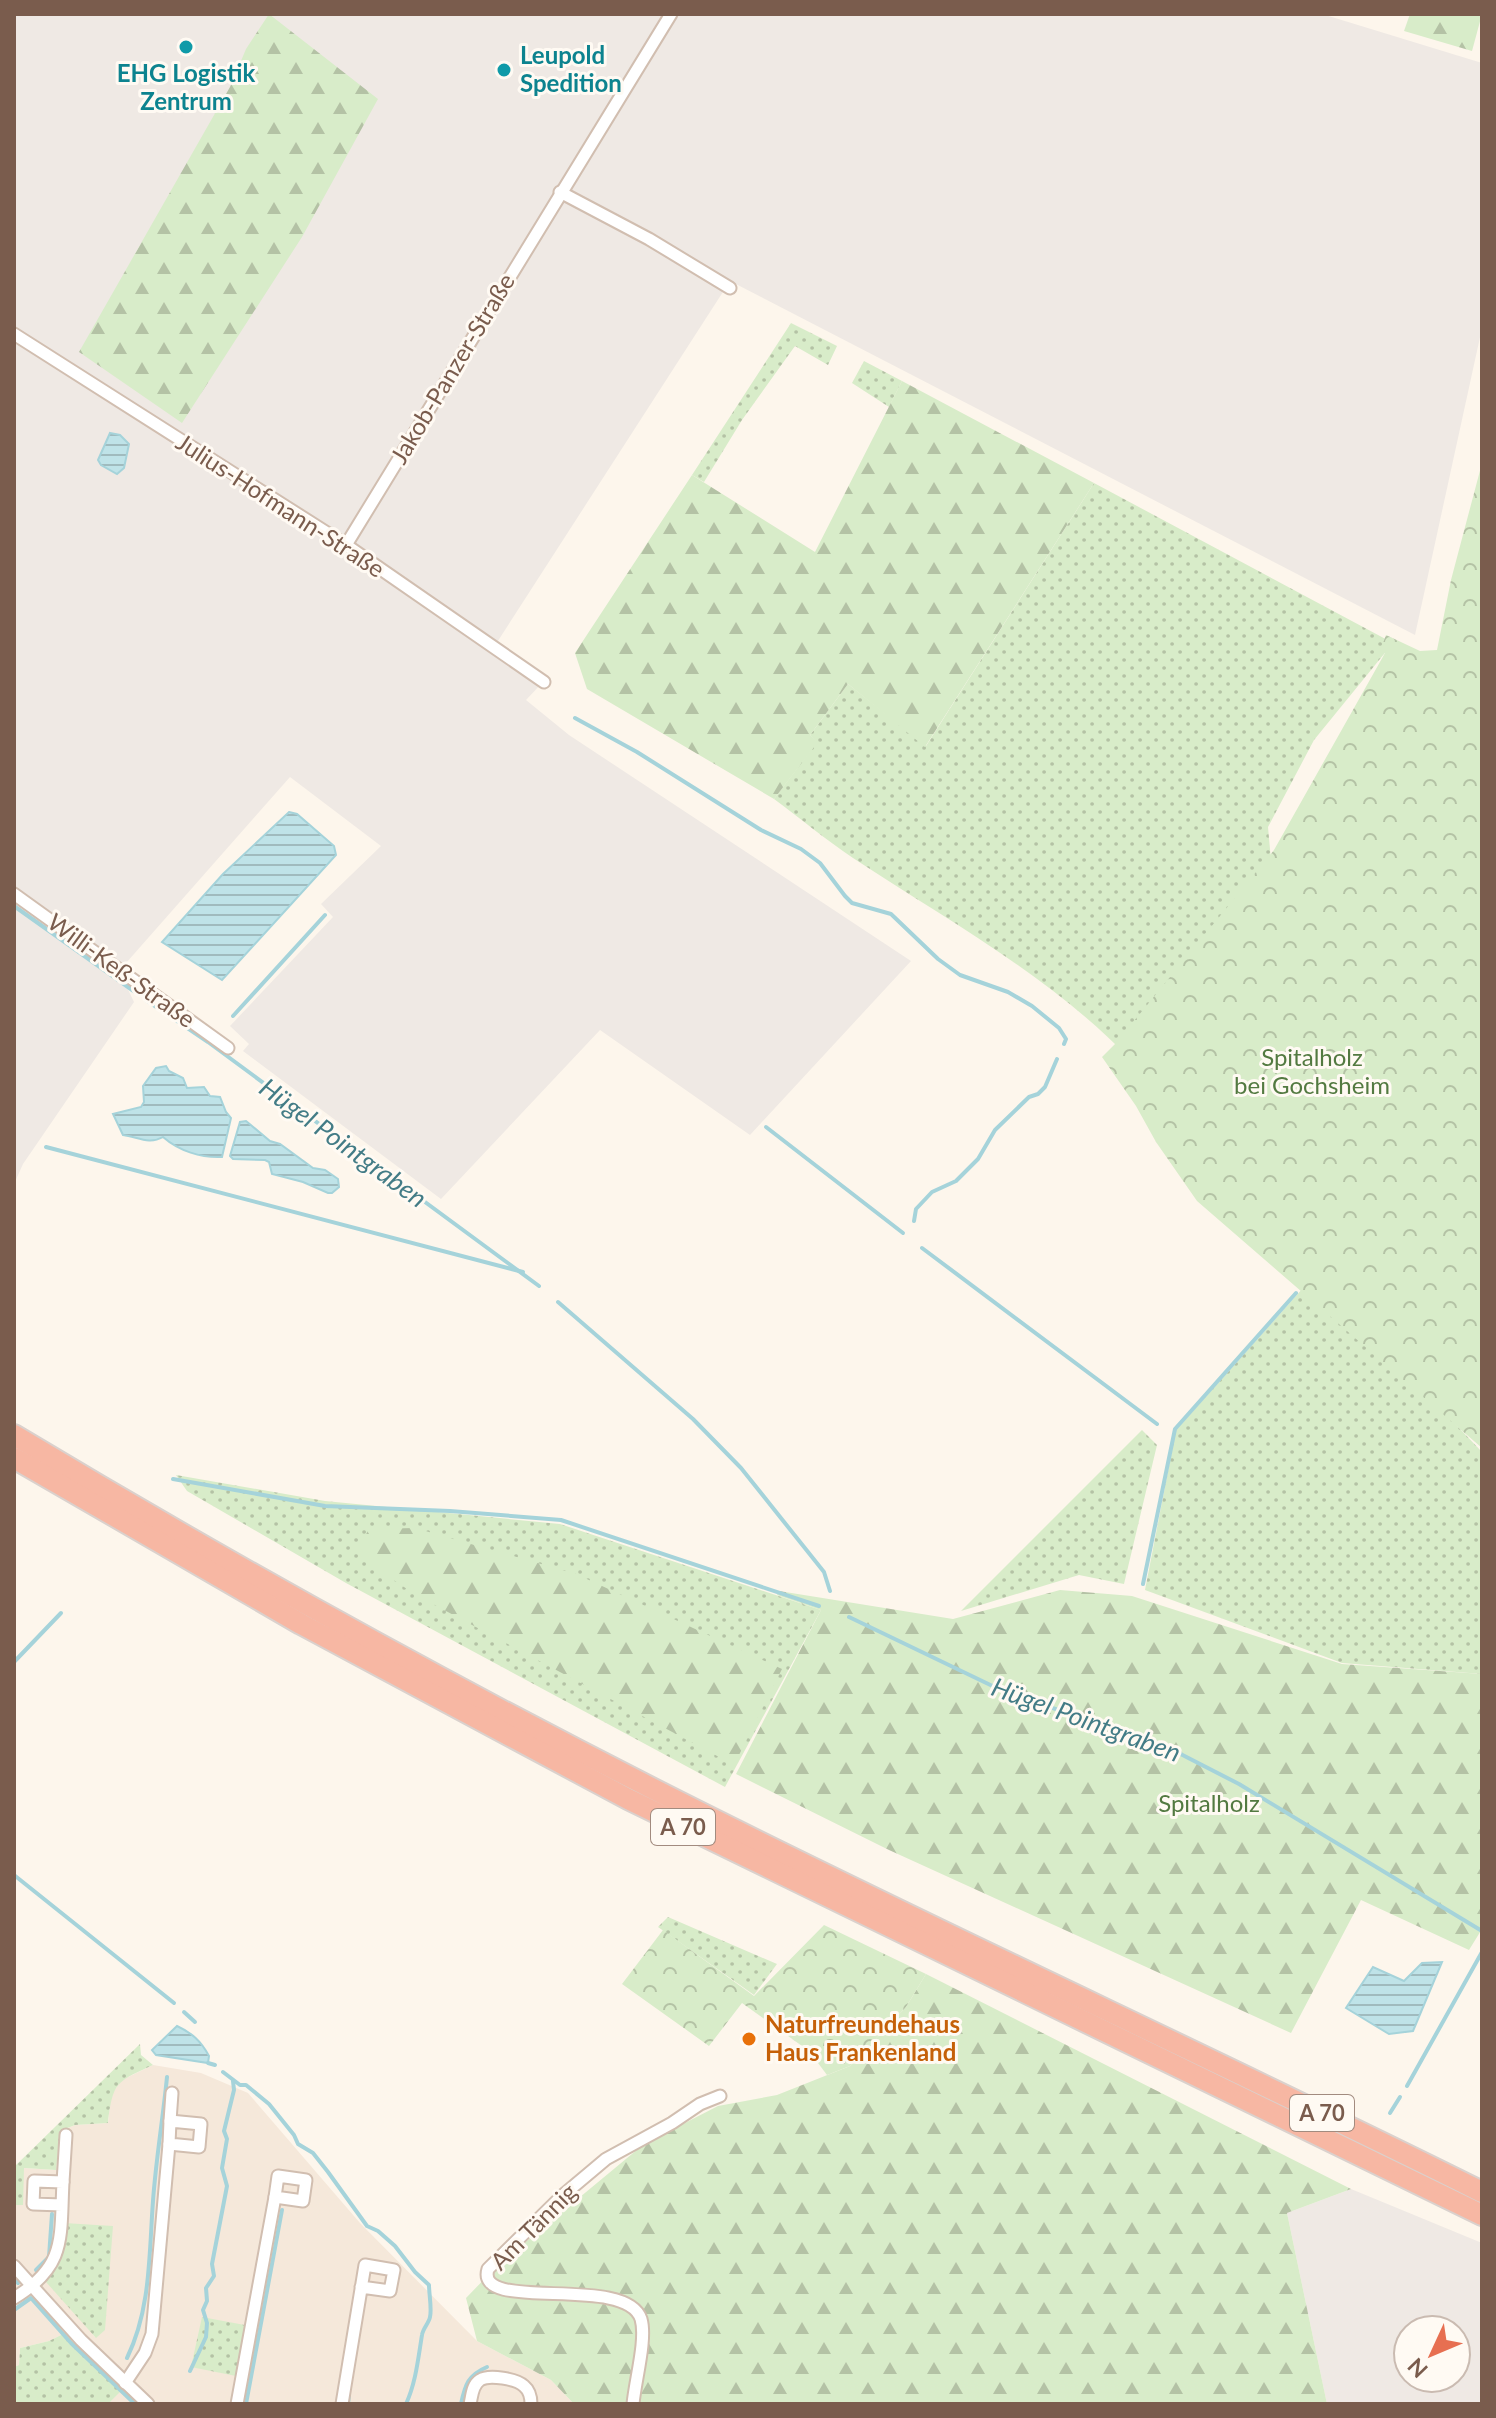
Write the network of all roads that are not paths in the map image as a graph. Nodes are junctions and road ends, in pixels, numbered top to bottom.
1 (671, 14) edge
2 (560, 192) junction
3 (730, 288) dead end
4 (14, 334) edge
5 (346, 545) junction
6 (544, 682) dead end
7 (14, 894) edge
8 (228, 1048) dead end
9 (14, 1435) edge
10 (14, 1458) edge
11 (172, 2093) dead end
12 (720, 2096) dead end
13 (170, 2121) junction
14 (66, 2135) dead end
15 (169, 2144) junction
16 (63, 2182) junction
17 (1482, 2192) edge
18 (275, 2197) dead end
19 (62, 2205) junction
20 (1482, 2215) edge
21 (14, 2266) edge
22 (33, 2287) junction
23 (361, 2287) dead end
24 (14, 2298) edge
25 (125, 2383) junction
26 (148, 2404) edge
27 (237, 2404) edge
28 (342, 2404) edge
29 (470, 2404) edge
30 (531, 2404) edge
31 (633, 2404) edge

1 - 2 street, Jakob-Panzer-Straße
2 - 3 street
2 - 5 street, Jakob-Panzer-Straße
4 - 5 street, Julius-Hofmann-Straße
5 - 6 street, Julius-Hofmann-Straße
7 - 8 street, Willi-Keß-Straße
9 - 17 highway, A 70
10 - 20 highway, A 70
11 - 13 street
12 - 31 street, Am Tännig
13 - 15 street
13 - 15 street
14 - 16 street
15 - 25 street
16 - 19 street
16 - 19 street
18 - 27 street
19 - 22 street
21 - 22 street
22 - 24 street
22 - 25 street
23 - 28 street
25 - 26 street
29 - 30 street

